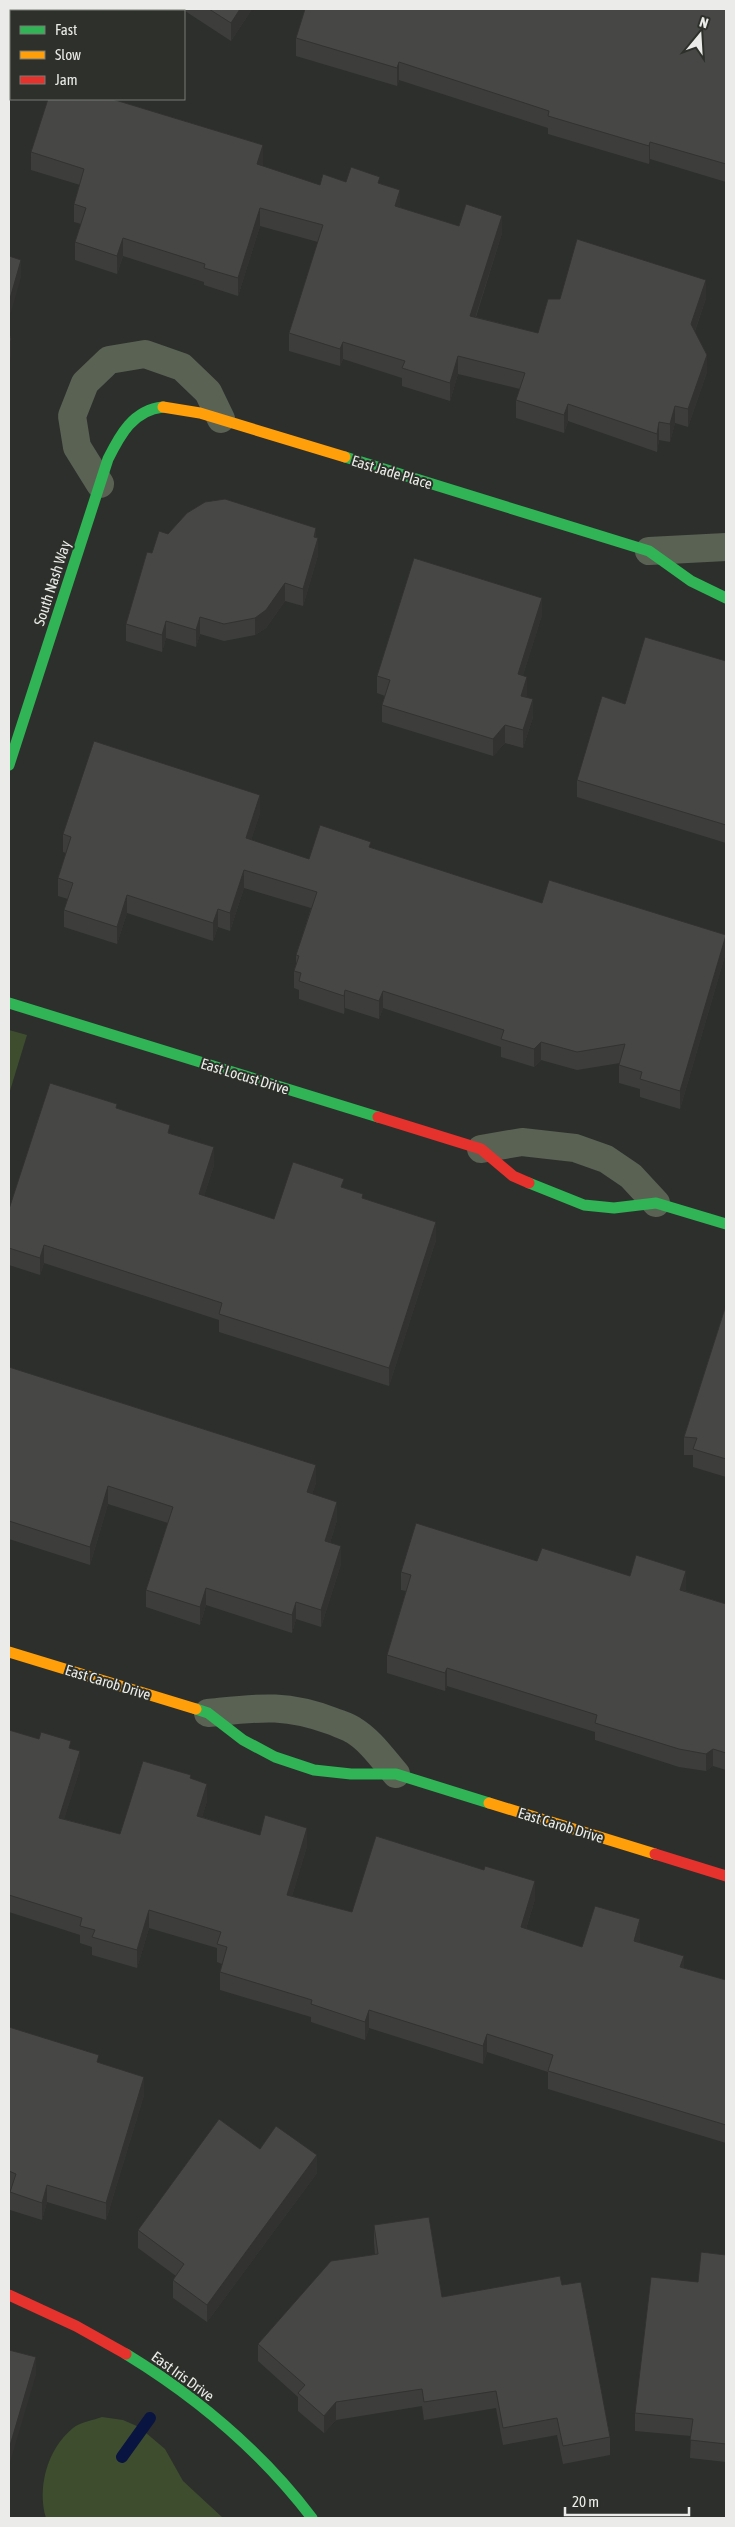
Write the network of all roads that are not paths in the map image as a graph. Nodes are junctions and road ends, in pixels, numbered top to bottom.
1 (135, 415) joint
2 (221, 419) junction
3 (100, 484) junction
4 (726, 547) edge
5 (649, 551) junction
6 (726, 598) edge
7 (9, 765) edge
8 (9, 1003) edge
9 (481, 1149) junction
10 (656, 1203) junction
11 (726, 1224) edge
12 (9, 1652) edge
13 (208, 1713) junction
14 (396, 1774) junction
15 (726, 1876) edge
16 (9, 2295) edge
17 (312, 2518) edge

1 - 2 street, East Jade Place
1 - 3 street, South Nash Way
2 - 3 street
2 - 5 street, East Jade Place
3 - 7 street, South Nash Way
4 - 5 street, East Jade Place
5 - 6 street, East Jade Place
8 - 9 street, East Locust Drive
9 - 10 street, East Locust Drive
9 - 10 street, East Locust Drive
10 - 11 street, East Locust Drive
12 - 13 street, East Carob Drive
13 - 14 street, East Carob Drive
13 - 14 street, East Carob Drive
14 - 15 street, East Carob Drive
16 - 17 street, East Iris Drive

